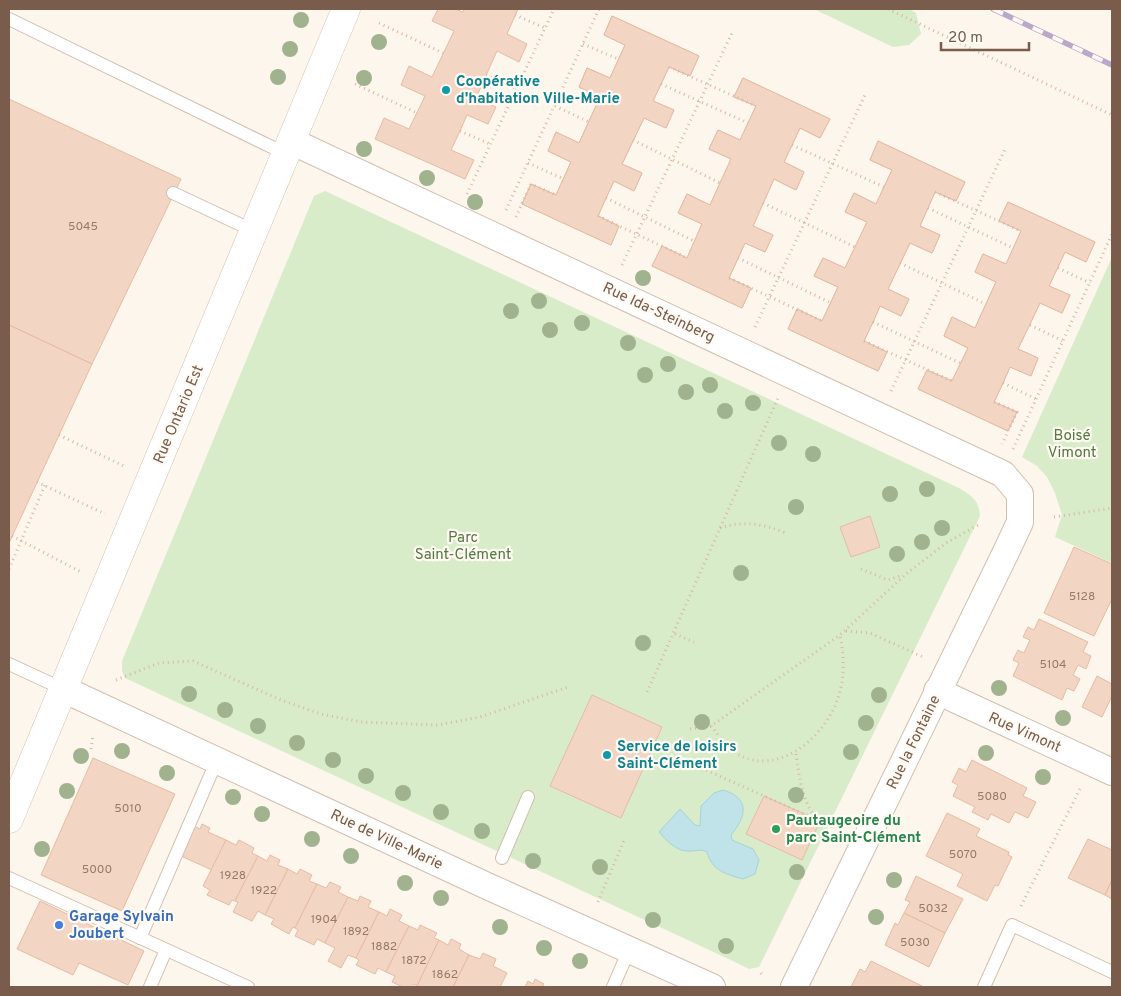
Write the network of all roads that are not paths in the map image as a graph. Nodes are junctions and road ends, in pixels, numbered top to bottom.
1 (346, 9) edge
2 (9, 19) edge
3 (289, 148) junction
4 (173, 194) dead end
5 (254, 231) junction
6 (1020, 494) joint
7 (9, 664) edge
8 (63, 690) junction
9 (937, 692) junction
10 (217, 760) junction
11 (1102, 767) edge
12 (528, 797) dead end
13 (9, 819) edge
14 (502, 858) dead end
15 (9, 878) edge
16 (140, 938) junction
17 (166, 950) junction
18 (630, 950) junction
19 (1112, 972) edge
20 (150, 987) edge
21 (248, 987) edge
22 (613, 987) edge
23 (712, 987) edge
24 (794, 987) edge
25 (984, 987) edge

1 - 3 main road, Rue Ontario Est
2 - 3 lane
3 - 5 main road, Rue Ontario Est
3 - 6 street, Rue Ida-Steinberg
4 - 5 lane
5 - 8 main road, Rue Ontario Est
6 - 9 street, Rue la Fontaine
7 - 8 lane
8 - 10 street, Rue de Ville-Marie
8 - 13 main road, Rue Ontario Est
9 - 11 street, Rue Vimont
9 - 24 street, Rue la Fontaine
10 - 16 lane
10 - 18 street, Rue de Ville-Marie
12 - 14 lane
15 - 16 lane
16 - 17 lane
17 - 20 lane
17 - 21 lane
18 - 22 lane
18 - 23 street, Rue de Ville-Marie
19 - 25 lane

